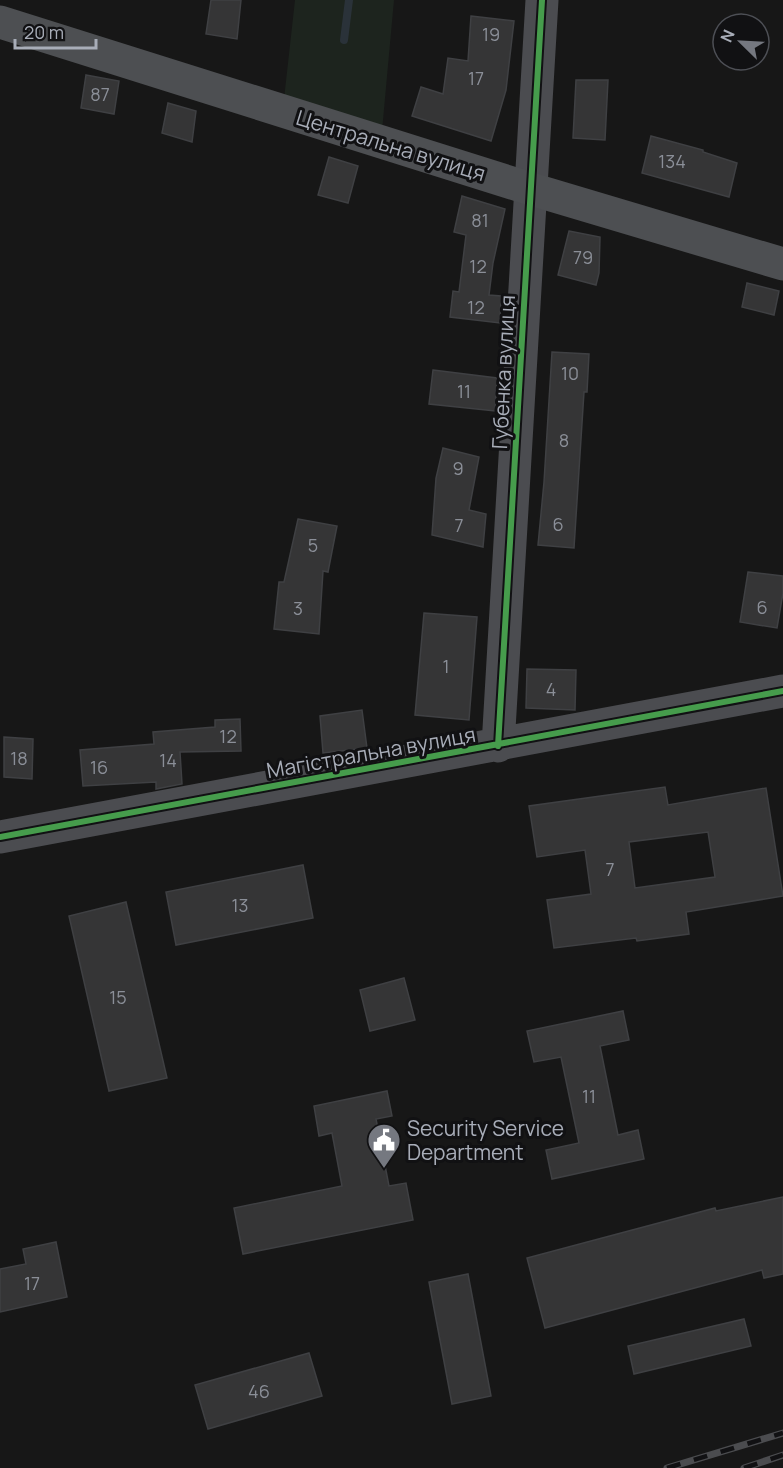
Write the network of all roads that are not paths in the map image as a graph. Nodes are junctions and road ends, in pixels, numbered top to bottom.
1 (542, 0) edge
2 (0, 22) edge
3 (531, 189) junction
4 (783, 264) edge
5 (783, 691) edge
6 (498, 746) junction
7 (0, 837) edge

1 - 3 street, Губенка вулиця
2 - 3 main road, Центральна вулиця
3 - 4 main road, Центральна вулиця
3 - 6 street, Губенка вулиця
5 - 6 street, Магістральна вулиця
6 - 7 street, Магістральна вулиця

